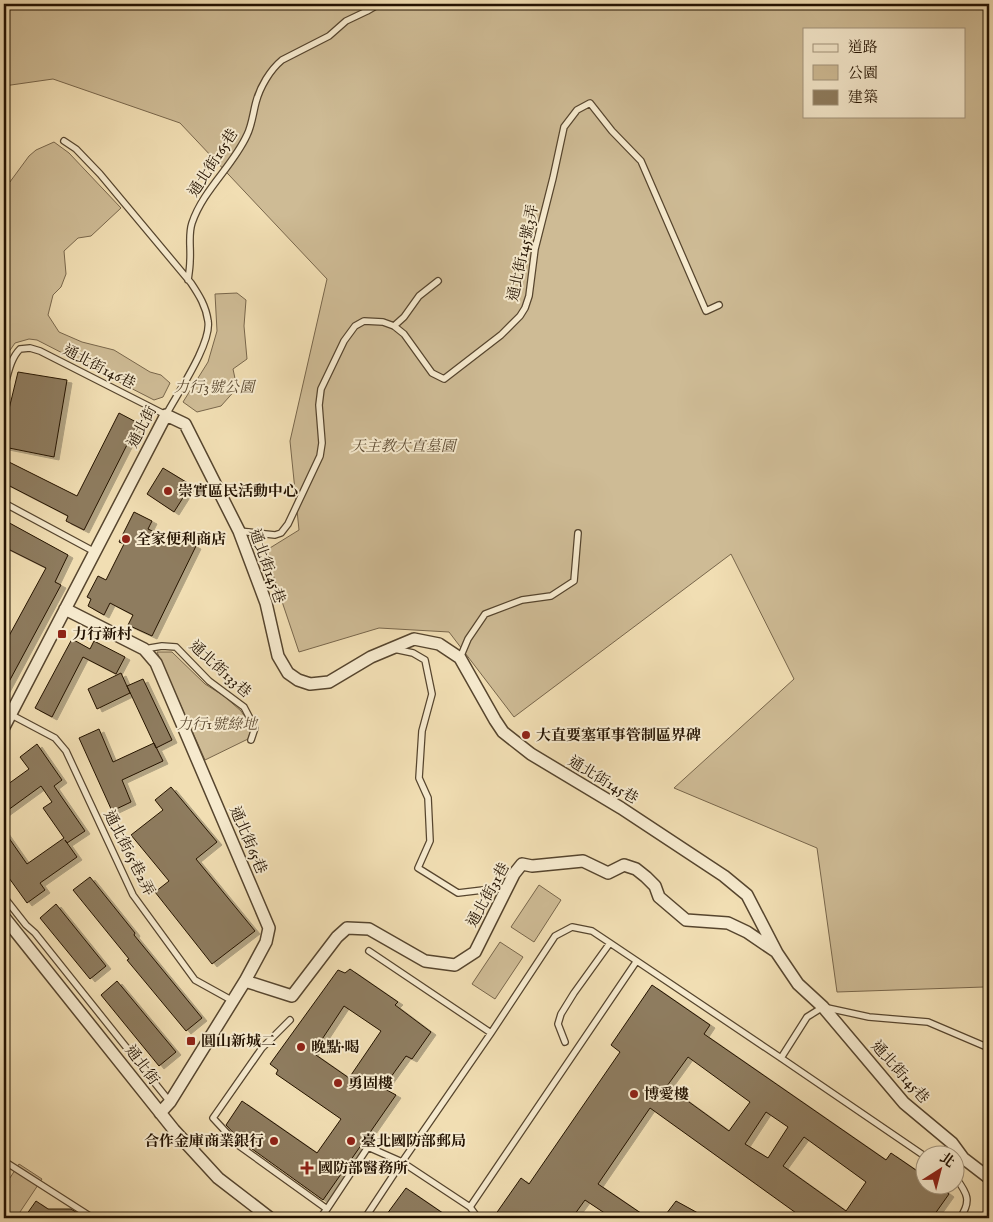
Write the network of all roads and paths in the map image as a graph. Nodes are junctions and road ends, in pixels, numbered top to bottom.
1 (379, 4) edge
2 (64, 141) dead end
3 (188, 280) junction
4 (438, 280) dead end
5 (719, 305) dead end
6 (394, 326) junction
7 (4, 388) edge
8 (166, 414) junction
9 (4, 503) edge
10 (240, 531) junction
11 (578, 533) dead end
12 (95, 552) junction
13 (65, 609) junction
14 (144, 649) junction
15 (392, 649) junction
16 (460, 658) junction
17 (7, 712) edge
18 (4, 727) edge
19 (251, 740) dead end
20 (508, 886) junction
21 (4, 897) edge
22 (4, 917) edge
23 (610, 943) junction
24 (369, 951) dead end
25 (777, 953) junction
26 (636, 962) junction
27 (245, 981) junction
28 (233, 1001) junction
29 (823, 1007) junction
30 (290, 1020) dead end
31 (491, 1033) junction
32 (564, 1042) dead end
33 (989, 1048) edge
34 (781, 1058) junction
35 (170, 1102) junction
36 (160, 1113) junction
37 (916, 1151) edge
38 (4, 1161) edge
39 (402, 1162) junction
40 (989, 1178) edge
41 (966, 1191) edge
42 (470, 1207) junction
43 (327, 1209) junction
44 (963, 1217) edge
45 (92, 1218) edge
46 (270, 1218) edge
47 (320, 1218) edge
48 (365, 1218) edge
49 (478, 1218) edge
50 (978, 1218) edge

1 - 3 lane, 通北街165巷
2 - 3 lane, 通北街
3 - 8 lane, 通北街
4 - 6 lane
5 - 6 lane, 通北街145號3弄
6 - 10 lane
7 - 8 lane, 通北街146巷
8 - 10 street, 通北街145巷
8 - 12 street, 通北街
9 - 12 lane
10 - 15 street, 通北街145巷
11 - 16 lane
12 - 13 street, 通北街
13 - 14 street, 通北街65巷
13 - 17 street, 通北街
14 - 19 lane, 通北街133巷
14 - 27 street, 通北街65巷
15 - 16 street, 通北街145巷
15 - 20 lane
16 - 25 street, 通北街145巷
17 - 18 street, 通北街
17 - 28 lane, 通北街65巷2弄
20 - 25 street, 通北街31巷
20 - 27 street, 通北街31巷
21 - 35 lane, 通北街
22 - 36 street, 通北街
23 - 26 lane
23 - 31 lane
23 - 32 lane
24 - 31 lane
25 - 29 street, 通北街145巷
26 - 34 lane
26 - 42 lane
27 - 28 street, 通北街65巷
28 - 35 street, 通北街65巷
29 - 33 lane
29 - 34 lane
29 - 40 street, 通北街145巷
30 - 43 lane
31 - 39 lane
34 - 37 lane
35 - 36 street, 通北街65巷
36 - 46 street, 通北街
38 - 45 lane
39 - 42 lane
39 - 43 lane
39 - 48 lane
41 - 44 lane
42 - 49 lane
43 - 47 lane
44 - 50 lane

